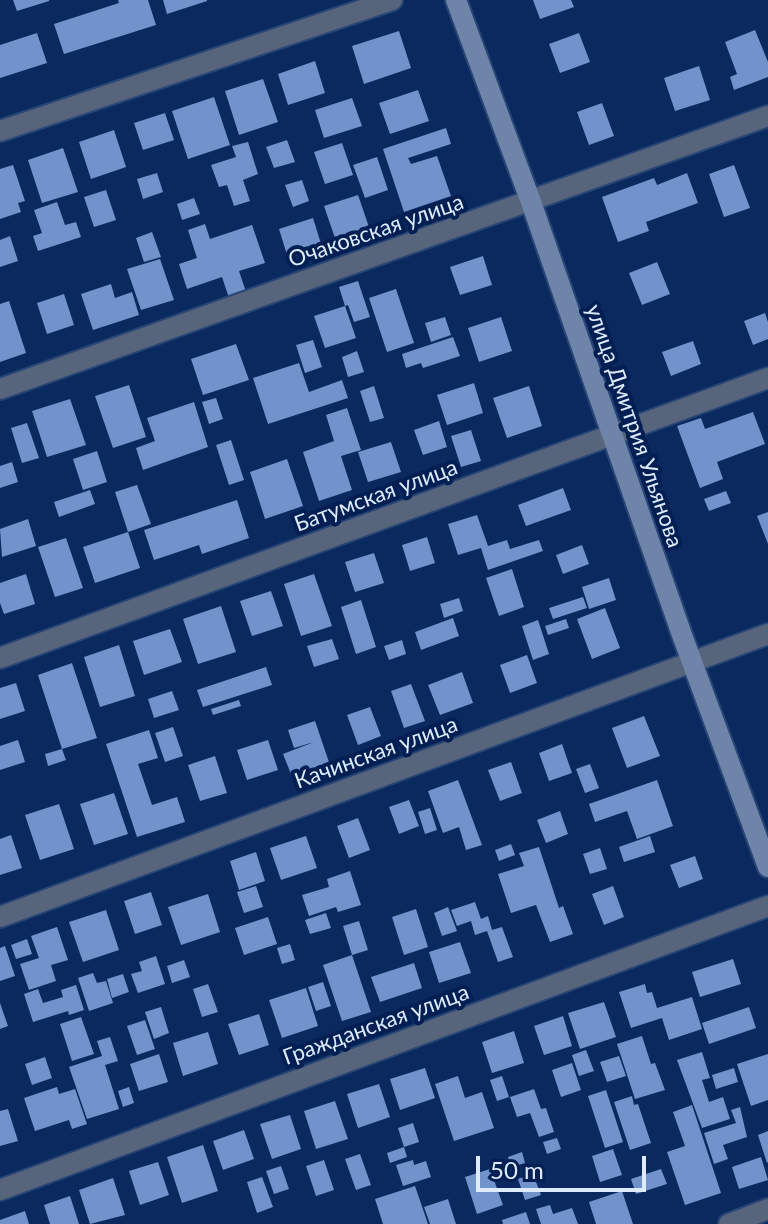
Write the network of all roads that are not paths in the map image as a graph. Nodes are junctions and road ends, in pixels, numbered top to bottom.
1 (392, 0) edge
2 (456, 0) edge
3 (768, 116) edge
4 (0, 131) edge
5 (531, 202) junction
6 (768, 378) edge
7 (0, 389) edge
8 (611, 437) junction
9 (768, 634) edge
10 (0, 658) edge
11 (691, 662) junction
12 (768, 867) edge
13 (768, 906) edge
14 (0, 917) edge
15 (0, 1190) edge
16 (768, 1209) edge
17 (729, 1224) edge

1 - 4 street
2 - 5 main road, улица Дмитрия Ульянова
3 - 5 street, Очаковская улица
5 - 7 street, Очаковская улица
5 - 8 main road, улица Дмитрия Ульянова
6 - 8 street, Батумская улица
8 - 10 street, Батумская улица
8 - 11 main road, улица Дмитрия Ульянова
9 - 11 street, Качинская улица
11 - 12 main road, улица Дмитрия Ульянова
11 - 14 street, Качинская улица
13 - 15 street, Гражданская улица
16 - 17 street

